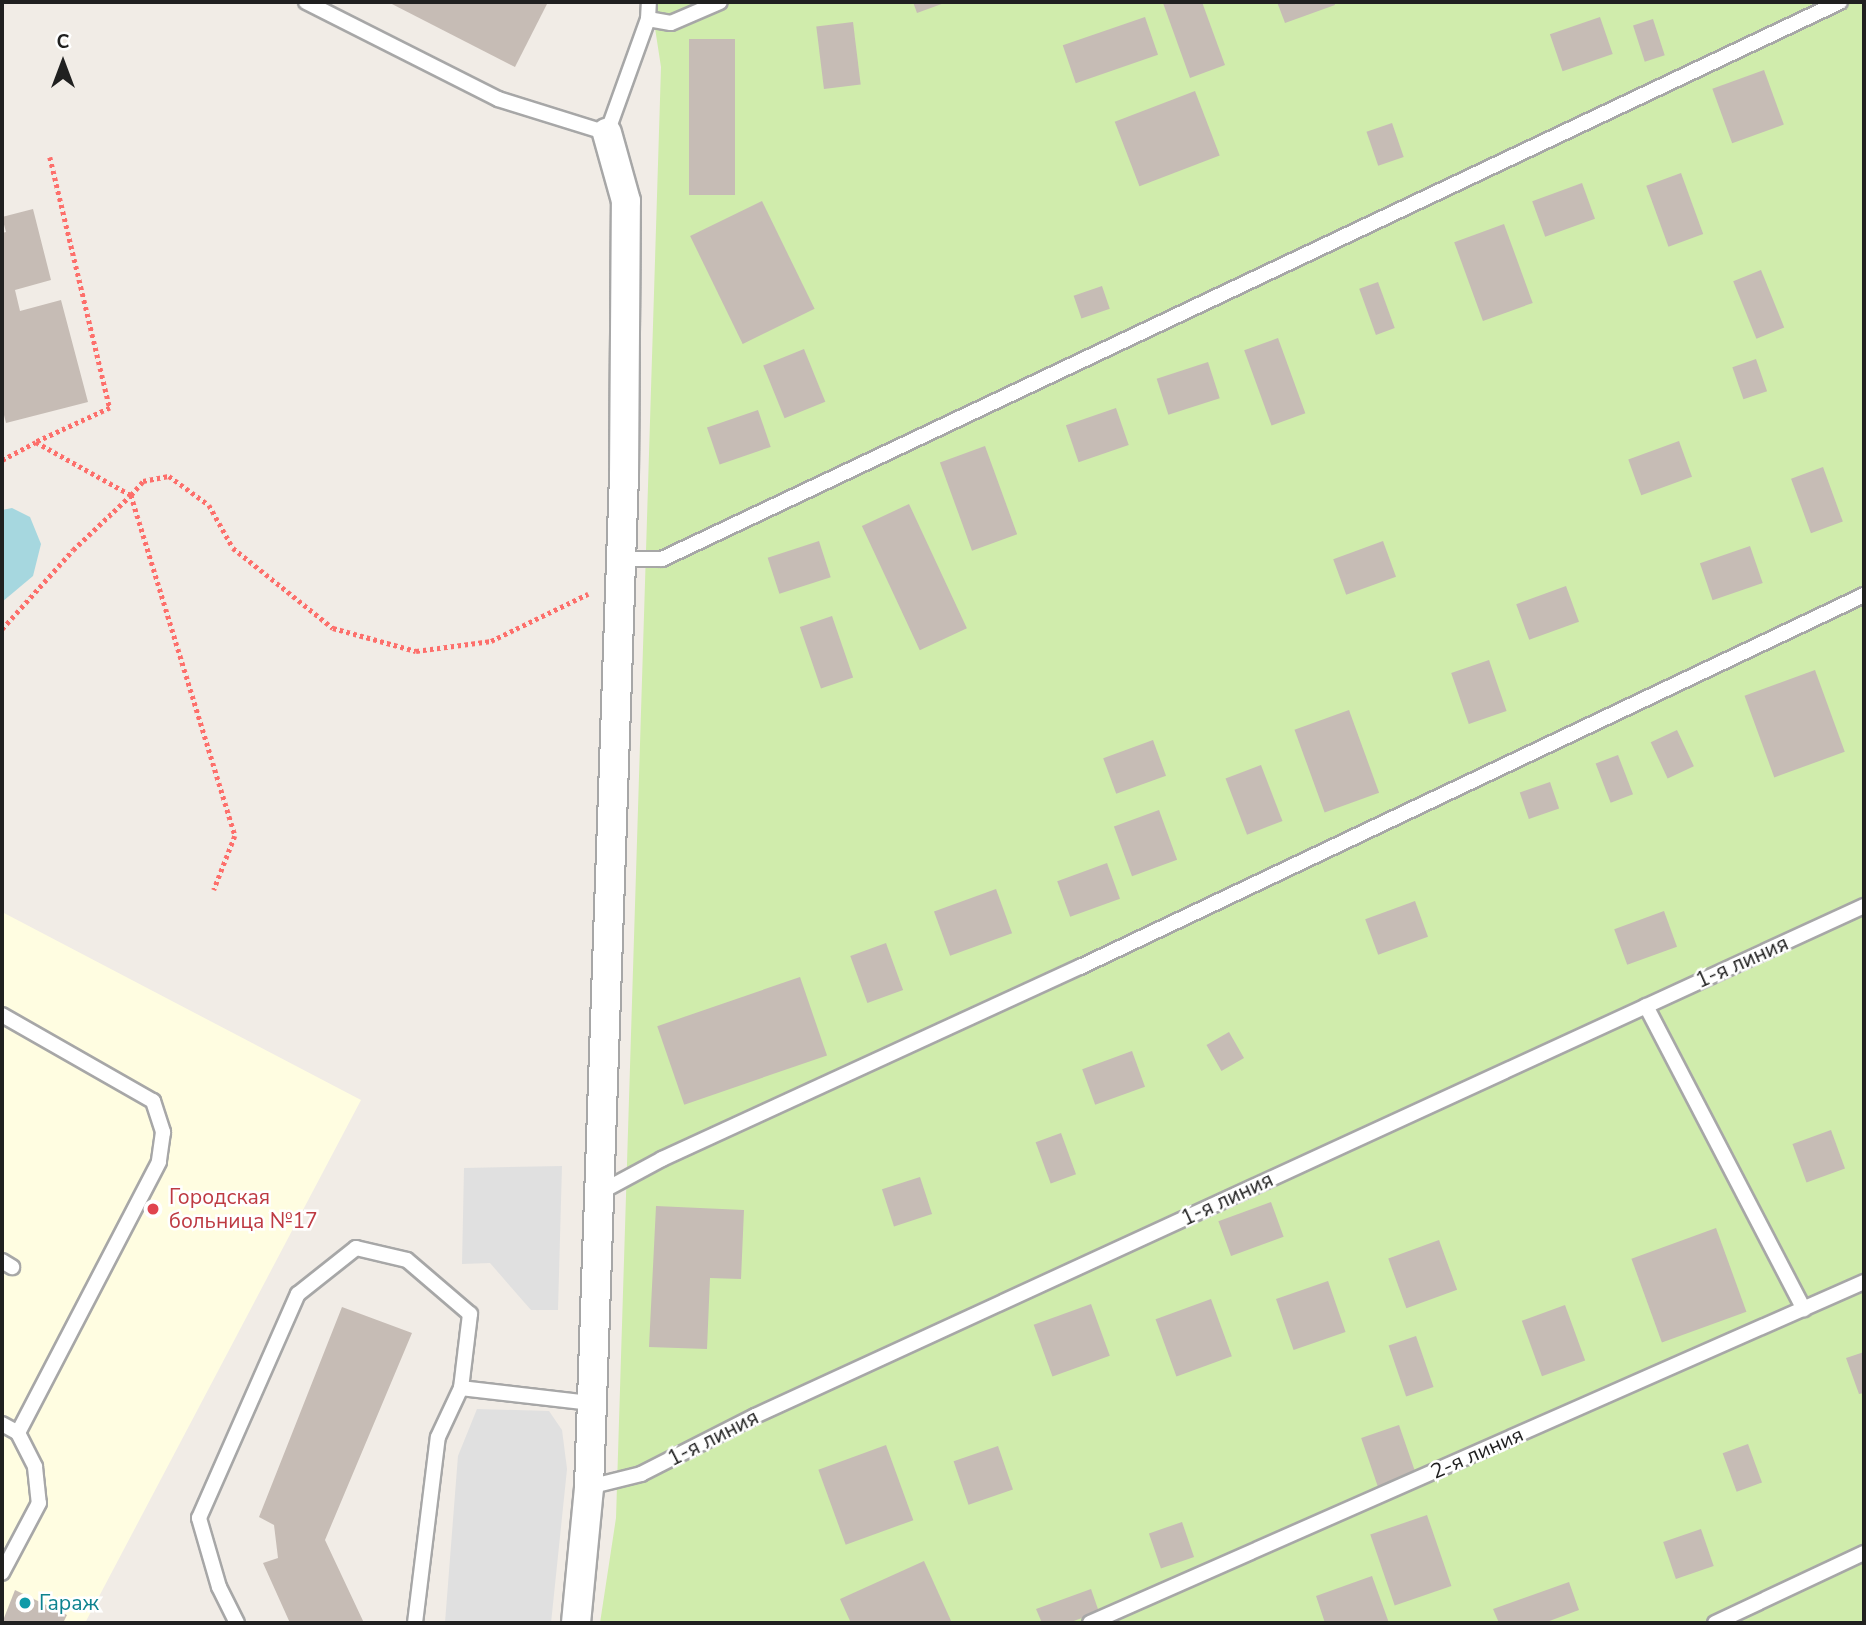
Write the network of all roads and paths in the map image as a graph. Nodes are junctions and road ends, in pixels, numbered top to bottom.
1 (306, 2) edge
2 (649, 2) edge
3 (720, 2) edge
4 (1840, 2) edge
5 (648, 19) junction
6 (607, 133) junction
7 (50, 157) dead end
8 (36, 442) junction
9 (2, 460) edge
10 (131, 495) junction
11 (621, 559) junction
12 (595, 590) dead end
13 (1864, 595) edge
14 (2, 629) edge
15 (214, 890) dead end
16 (1864, 906) edge
17 (1646, 1006) junction
18 (2, 1015) edge
19 (596, 1195) junction
20 (1864, 1282) edge
21 (1804, 1309) junction
22 (461, 1388) junction
23 (591, 1403) junction
24 (2, 1424) edge
25 (18, 1433) junction
26 (589, 1487) junction
27 (1864, 1553) edge
28 (3, 1569) edge
29 (237, 1623) edge
30 (415, 1623) edge
31 (576, 1623) edge
32 (1090, 1623) edge
33 (1715, 1623) edge

1 - 6 lane
2 - 5 lane
3 - 5 lane
4 - 11 lane
5 - 6 lane
6 - 11 street
7 - 8 path
8 - 9 path
8 - 10 path
10 - 12 path
10 - 14 path
10 - 15 path
11 - 19 street
13 - 19 lane
16 - 17 lane, 1-я линия
17 - 21 lane
17 - 26 lane, 1-я линия
18 - 25 lane
19 - 23 street
20 - 21 lane, 2-я линия
21 - 32 lane, 2-я линия
22 - 23 lane
22 - 29 lane
22 - 30 lane
23 - 26 street
24 - 25 lane
25 - 28 lane
26 - 31 street
27 - 33 lane

